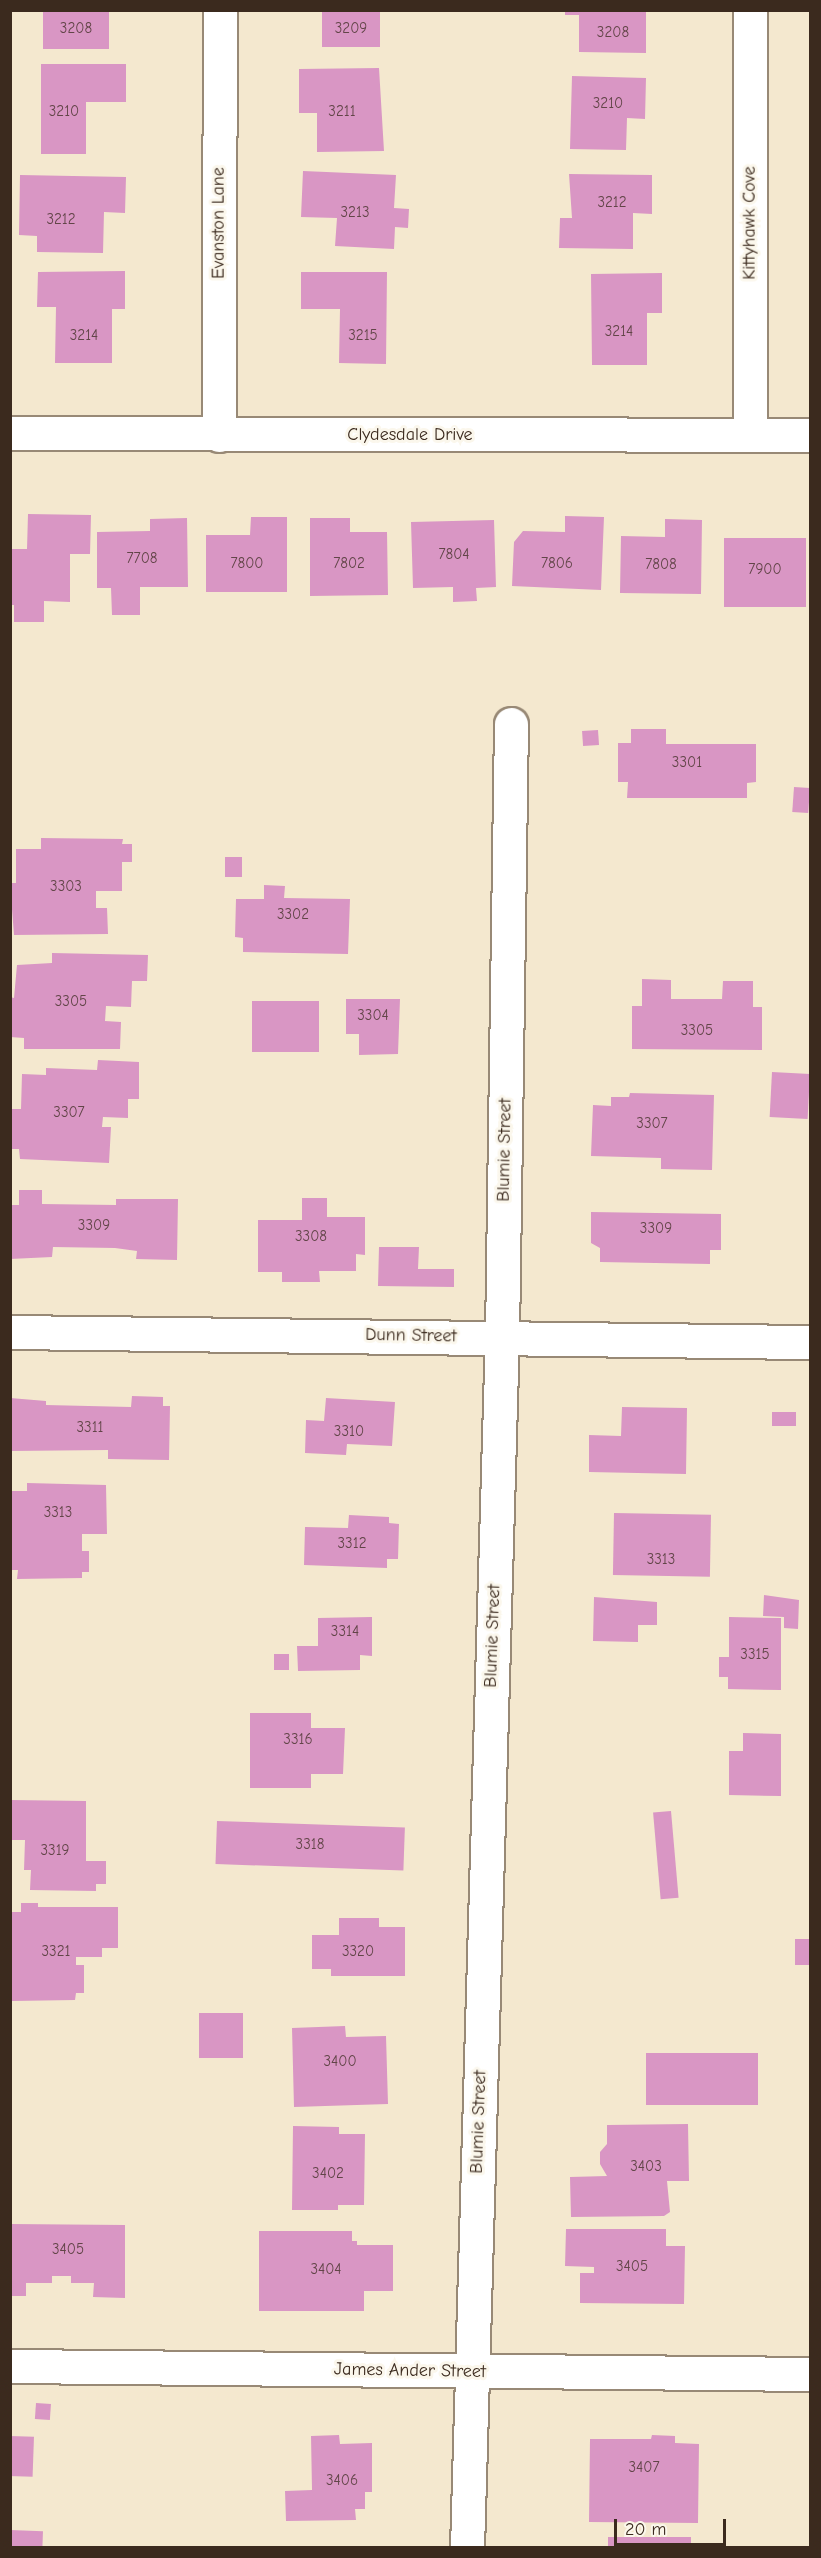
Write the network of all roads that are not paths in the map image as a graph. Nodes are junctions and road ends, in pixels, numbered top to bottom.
1 (220, 10) edge
2 (750, 10) edge
3 (10, 433) edge
4 (219, 435) junction
5 (750, 435) junction
6 (810, 435) edge
7 (511, 724) dead end
8 (10, 1332) edge
9 (502, 1336) junction
10 (810, 1342) edge
11 (10, 2366) edge
12 (472, 2372) junction
13 (810, 2374) edge
14 (467, 2547) edge

1 - 4 street, Evanston Lane
2 - 5 street, Kittyhawk Cove
3 - 4 street, Clydesdale Drive
4 - 5 street, Clydesdale Drive
5 - 6 street, Clydesdale Drive
7 - 9 street, Blumie Street
8 - 9 street, Dunn Street
9 - 10 street, Dunn Street
9 - 12 street, Blumie Street
11 - 12 street, James Ander Street
12 - 13 street, James Ander Street
12 - 14 street, Blumie Street

